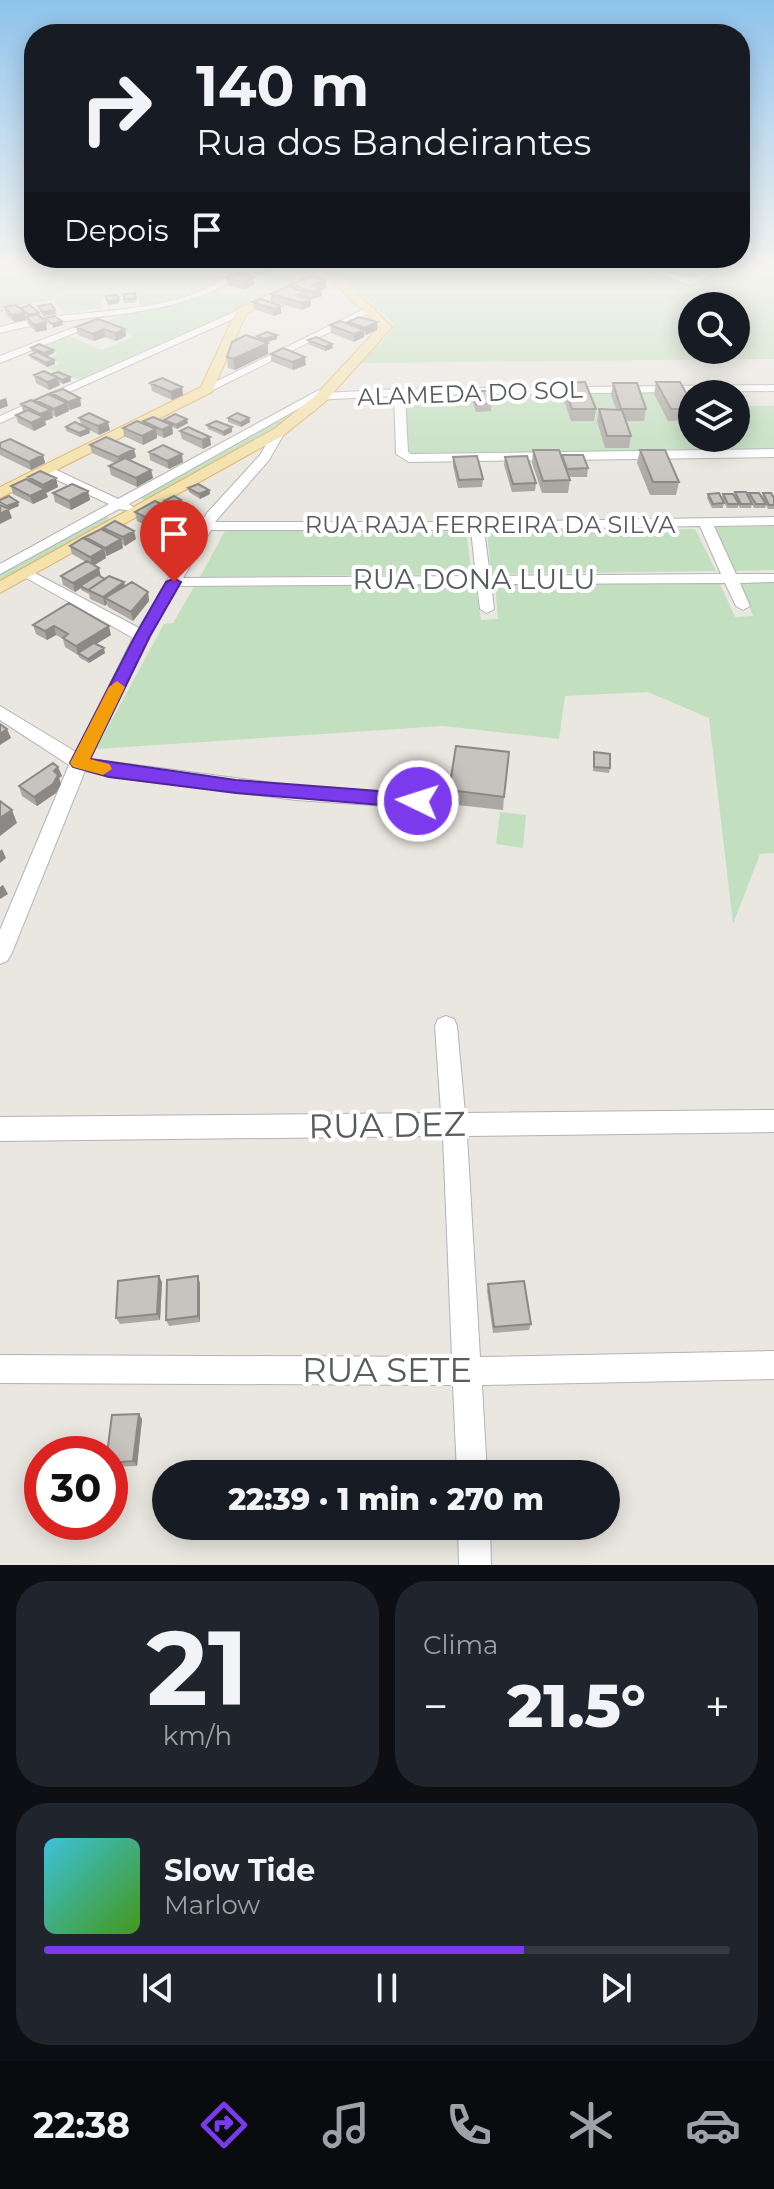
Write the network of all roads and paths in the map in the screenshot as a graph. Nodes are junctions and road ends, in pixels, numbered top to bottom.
1 (58, 337) edge
2 (185, 337) edge
3 (230, 337) edge
4 (314, 337) edge
5 (379, 337) edge
6 (0, 360) edge
7 (774, 388) edge
8 (207, 389) junction
9 (399, 392) junction
10 (319, 395) junction
11 (0, 420) edge
12 (279, 432) junction
13 (774, 453) edge
14 (46, 470) junction
15 (0, 493) edge
16 (119, 505) junction
17 (137, 513) junction
18 (774, 521) edge
19 (705, 522) junction
20 (207, 526) junction
21 (477, 526) junction
22 (0, 570) edge
23 (26, 574) junction
24 (482, 578) junction
25 (729, 578) junction
26 (774, 578) edge
27 (174, 582) junction
28 (0, 588) edge
29 (743, 606) dead end
30 (487, 609) dead end
31 (142, 636) junction
32 (0, 712) edge
33 (79, 763) junction
34 (418, 801) dead end
35 (1, 949) edge
36 (446, 1026) dead end
37 (774, 1121) edge
38 (454, 1124) junction
39 (0, 1129) edge
40 (774, 1365) edge
41 (0, 1369) edge
42 (468, 1371) junction
43 (471, 1460) edge
44 (474, 1540) edge
45 (475, 1565) edge

1 - 6 street
2 - 11 street
3 - 8 main road
4 - 8 street
5 - 10 main road
7 - 9 street, ALAMEDA DO SOL
8 - 14 main road
9 - 10 street, ALAMEDA DO SOL
9 - 13 street
10 - 12 main road
10 - 16 street
12 - 17 main road
12 - 20 street
14 - 15 main road
14 - 16 street
16 - 17 street
16 - 22 street
17 - 23 main road
18 - 19 street, RUA RAJA FERREIRA DA SILVA
19 - 21 street, RUA RAJA FERREIRA DA SILVA
19 - 25 street
20 - 21 street, RUA RAJA FERREIRA DA SILVA
20 - 27 street
21 - 24 street
23 - 28 main road
23 - 31 street
24 - 25 street, RUA DONA LULU
24 - 27 street, RUA DONA LULU
24 - 30 street
25 - 26 street, RUA DONA LULU
25 - 29 street
27 - 31 street
31 - 33 street
32 - 33 street
33 - 34 street
33 - 35 street
36 - 38 street
37 - 38 street, RUA DEZ
38 - 39 street, RUA DEZ
38 - 42 street
40 - 42 street, RUA SETE
41 - 42 street, RUA SETE
42 - 43 street
44 - 45 street

